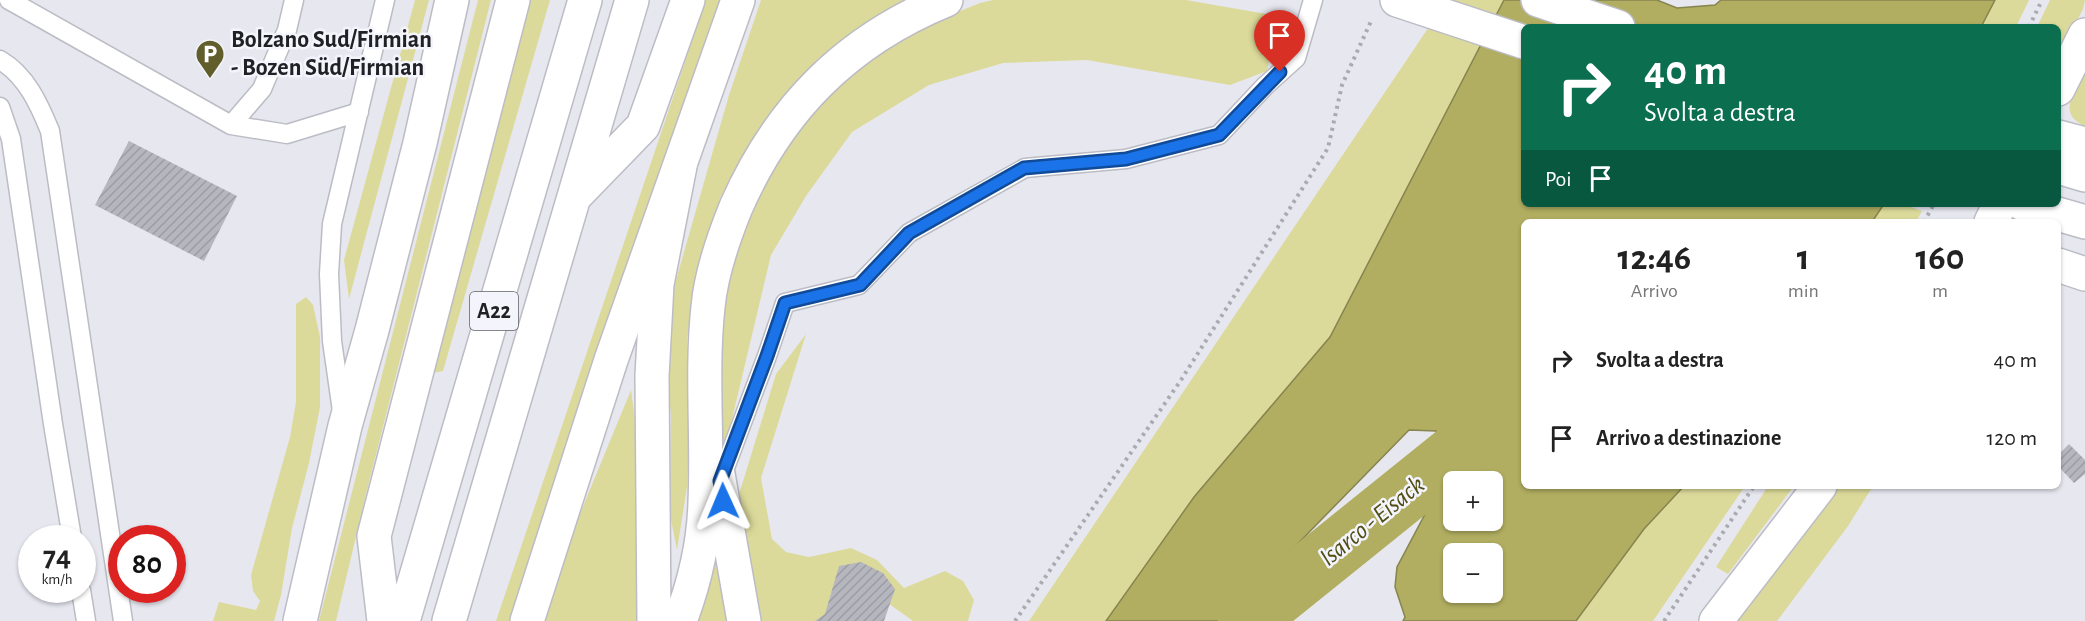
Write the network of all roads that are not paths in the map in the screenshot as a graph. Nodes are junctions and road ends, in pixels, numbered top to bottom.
1 (294, 0) edge
2 (370, 0) edge
3 (452, 0) edge
4 (513, 0) edge
5 (585, 0) edge
6 (632, 0) edge
7 (688, 0) edge
8 (738, 0) edge
9 (946, 0) edge
10 (1313, 0) edge
11 (1538, 0) edge
12 (7, 5) edge
13 (384, 9) edge
14 (1385, 9) edge
15 (1609, 24) edge
16 (2085, 35) edge
17 (1521, 41) edge
18 (0, 60) edge
19 (2061, 83) edge
20 (0, 107) edge
21 (359, 112) junction
22 (231, 125) junction
23 (2061, 138) edge
24 (2085, 144) edge
25 (680, 166) junction
26 (2061, 168) edge
27 (2085, 175) edge
28 (574, 196) junction
29 (2033, 207) edge
30 (2085, 222) edge
31 (2061, 266) edge
32 (2085, 274) edge
33 (706, 423) junction
34 (345, 426) junction
35 (720, 481) junction
36 (1818, 489) edge
37 (70, 525) edge
38 (83, 603) edge
39 (86, 621) edge
40 (123, 621) edge
41 (300, 621) edge
42 (384, 621) edge
43 (403, 621) edge
44 (449, 621) edge
45 (527, 621) edge
46 (654, 621) edge
47 (680, 621) edge
48 (744, 621) edge
49 (1716, 621) edge

1 - 22 lane
2 - 13 lane
3 - 34 main road
4 - 42 main road
5 - 43 main road, A22
6 - 28 main road, A22
7 - 28 main road
8 - 25 main road
9 - 33 main road
10 - 35 lane
11 - 15 main road
12 - 22 lane
13 - 21 lane
14 - 17 main road
16 - 19 main road
18 - 40 lane
20 - 37 lane
21 - 22 lane
21 - 34 lane
23 - 24 main road
25 - 45 main road
25 - 46 main road
26 - 27 main road
28 - 44 main road, A22
29 - 30 main road
31 - 32 main road
33 - 35 main road
33 - 47 main road
34 - 41 main road
35 - 48 main road
36 - 49 main road
38 - 39 lane

